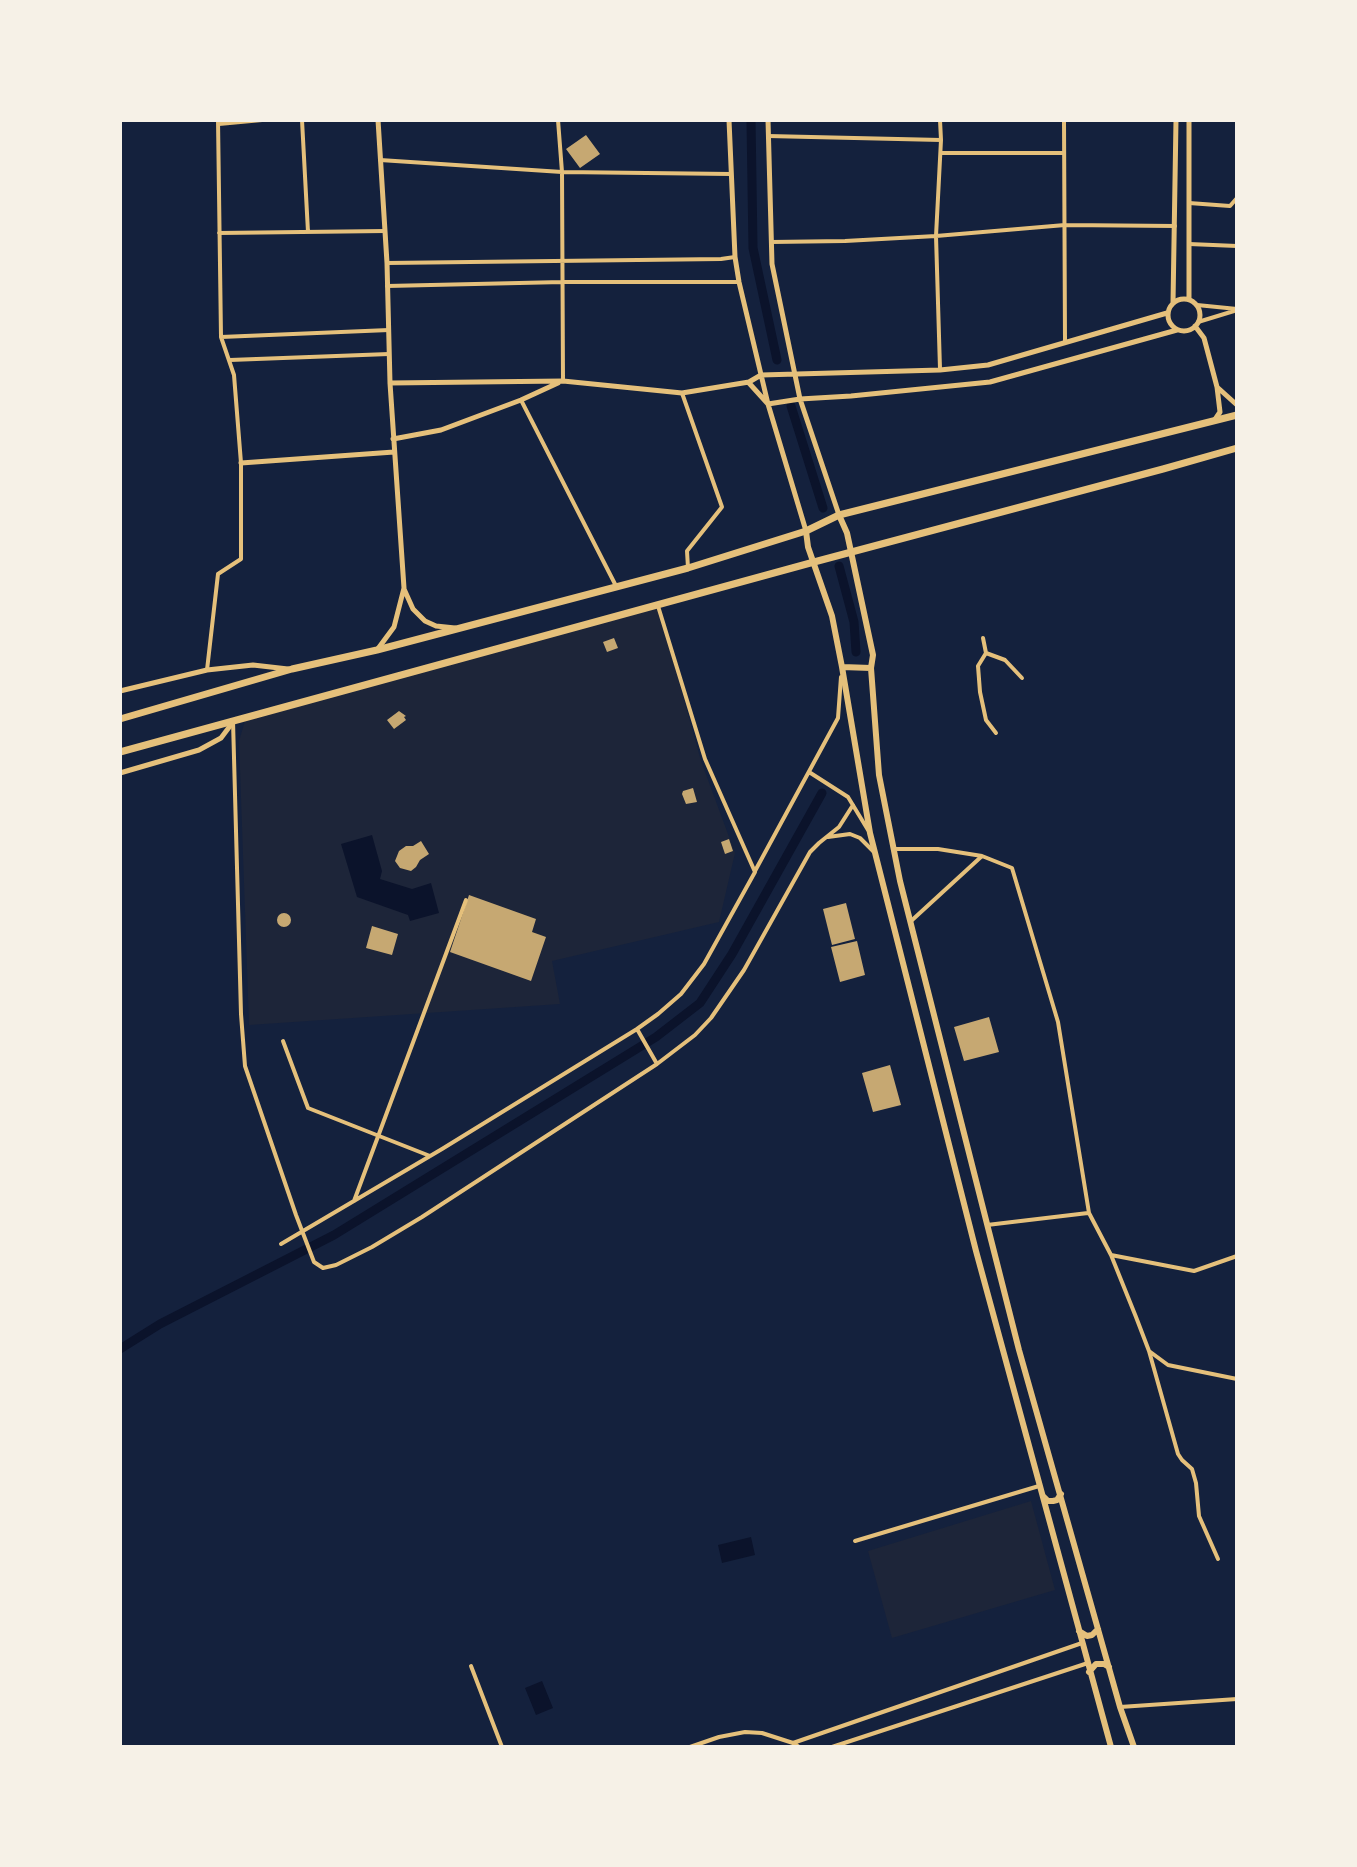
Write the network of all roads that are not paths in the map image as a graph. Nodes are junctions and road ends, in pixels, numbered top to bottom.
1 (262, 120) edge
2 (302, 120) edge
3 (378, 120) edge
4 (558, 120) edge
5 (729, 120) edge
6 (768, 120) edge
7 (940, 120) edge
8 (1064, 120) edge
9 (1176, 120) edge
10 (1189, 120) edge
11 (218, 122) edge
12 (768, 136) junction
13 (941, 140) junction
14 (941, 153) junction
15 (1063, 153) junction
16 (380, 160) junction
17 (562, 172) junction
18 (731, 174) junction
19 (1237, 198) edge
20 (1189, 203) junction
21 (1065, 225) junction
22 (1175, 226) junction
23 (385, 231) junction
24 (308, 232) junction
25 (219, 233) junction
26 (936, 236) junction
27 (771, 242) junction
28 (1189, 244) junction
29 (1237, 246) edge
30 (735, 257) junction
31 (563, 260) junction
32 (387, 263) junction
33 (563, 282) junction
34 (739, 282) junction
35 (387, 286) junction
36 (1189, 299) junction
37 (1173, 303) junction
38 (1197, 305) junction
39 (1237, 310) edge
40 (1167, 313) junction
41 (1197, 324) junction
42 (389, 330) junction
43 (1177, 330) junction
44 (221, 337) junction
45 (1065, 342) junction
46 (389, 354) junction
47 (230, 360) junction
48 (940, 370) junction
49 (795, 374) junction
50 (761, 375) junction
51 (563, 381) junction
52 (749, 382) junction
53 (390, 383) junction
54 (1217, 387) junction
55 (682, 393) junction
56 (800, 399) junction
57 (521, 400) junction
58 (768, 404) junction
59 (1237, 405) edge
60 (1237, 415) edge
61 (1214, 421) junction
62 (393, 439) junction
63 (1237, 448) edge
64 (394, 452) junction
65 (241, 463) junction
66 (839, 515) junction
67 (806, 531) junction
68 (851, 553) junction
69 (814, 562) junction
70 (688, 568) junction
71 (616, 586) junction
72 (404, 588) junction
73 (658, 606) junction
74 (458, 629) junction
75 (983, 638) dead end
76 (377, 650) junction
77 (986, 653) junction
78 (842, 667) junction
79 (871, 668) junction
80 (292, 669) junction
81 (207, 670) junction
82 (1022, 678) dead end
83 (120, 691) edge
84 (120, 719) edge
85 (233, 721) junction
86 (996, 733) dead end
87 (120, 752) edge
88 (809, 772) junction
89 (120, 773) edge
90 (853, 805) junction
91 (870, 833) junction
92 (826, 837) junction
93 (894, 849) junction
94 (875, 854) junction
95 (982, 856) junction
96 (755, 872) junction
97 (466, 900) dead end
98 (910, 922) junction
99 (637, 1029) junction
100 (283, 1041) dead end
101 (657, 1064) junction
102 (377, 1135) junction
103 (430, 1156) junction
104 (354, 1201) junction
105 (1089, 1213) junction
106 (987, 1225) junction
107 (304, 1231) junction
108 (281, 1244) dead end
109 (1111, 1255) junction
110 (1237, 1256) edge
111 (1149, 1351) junction
112 (1237, 1379) edge
113 (1040, 1489) junction
114 (1061, 1494) junction
115 (855, 1541) dead end
116 (1218, 1559) dead end
117 (1098, 1629) junction
118 (1079, 1631) junction
119 (1082, 1643) junction
120 (1088, 1663) junction
121 (471, 1666) dead end
122 (1109, 1667) junction
123 (1089, 1672) junction
124 (1237, 1699) edge
125 (1120, 1707) junction
126 (793, 1743) junction
127 (502, 1747) edge
128 (690, 1747) edge
129 (799, 1747) edge
130 (832, 1747) edge
131 (1111, 1747) edge
132 (1134, 1747) edge

1 - 11 street
2 - 24 street
3 - 16 street
4 - 17 street
5 - 18 street
6 - 12 street
7 - 13 street
8 - 15 street
9 - 22 street
10 - 20 street
11 - 25 street
12 - 13 street
12 - 27 street
13 - 14 street
14 - 15 street
14 - 26 street
15 - 21 street
16 - 17 street
16 - 23 street
17 - 18 street
17 - 31 street
18 - 30 street
19 - 20 street
20 - 28 street
21 - 22 street
21 - 26 street
21 - 45 street
22 - 37 street
23 - 24 street
23 - 32 street
24 - 25 street
25 - 44 street
26 - 27 street
26 - 48 street
27 - 49 street
28 - 29 street
28 - 36 street
30 - 31 street
30 - 34 street
31 - 32 street
31 - 33 street
32 - 35 street
33 - 34 street
33 - 35 street
33 - 51 street
34 - 50 street
35 - 42 street
36 - 37 street
36 - 38 street
37 - 40 street
38 - 39 street
38 - 41 street
39 - 41 street
40 - 43 street
40 - 45 street
41 - 43 street
41 - 54 street
42 - 44 street
42 - 46 street
43 - 56 street
44 - 47 street
45 - 48 street
46 - 47 street
46 - 53 street
47 - 65 street
48 - 49 street
49 - 50 street
49 - 56 street
50 - 52 street
50 - 58 street
51 - 53 street
51 - 55 street
51 - 57 street
52 - 55 street
52 - 58 street
53 - 62 street
54 - 59 street
54 - 61 street
55 - 70 street
56 - 58 street
56 - 66 street
57 - 62 street
57 - 71 street
58 - 67 street
60 - 61 highway
61 - 66 highway
62 - 64 street
63 - 68 highway
64 - 65 street
64 - 72 street
65 - 81 street
66 - 67 highway
66 - 68 main road
67 - 69 main road
67 - 70 highway
68 - 69 highway
68 - 79 main road
69 - 73 highway
69 - 78 main road
70 - 71 highway
71 - 74 highway
72 - 74 street
72 - 76 street
73 - 85 highway
73 - 96 street
74 - 76 highway
75 - 77 street
76 - 80 highway
77 - 82 street
77 - 86 street
78 - 79 main road
78 - 88 street
78 - 91 main road
79 - 93 main road
80 - 81 street
80 - 84 highway
81 - 83 street
85 - 87 highway
85 - 89 street
85 - 107 street
88 - 90 street
88 - 96 street
90 - 91 street
90 - 92 street
91 - 94 main road
92 - 94 street
92 - 101 street
93 - 95 street
93 - 98 main road
94 - 113 main road
95 - 98 street
95 - 105 street
96 - 99 street
97 - 102 street
98 - 106 main road
99 - 101 street
99 - 103 street
100 - 102 street
101 - 107 street
102 - 103 street
102 - 104 street
103 - 104 street
104 - 107 street
105 - 106 street
105 - 109 street
106 - 114 main road
107 - 108 street
109 - 110 street
109 - 111 street
111 - 112 street
111 - 116 street
113 - 114 main road
113 - 115 street
113 - 118 main road
114 - 117 main road
117 - 118 main road
117 - 122 main road
118 - 119 main road
119 - 120 main road
119 - 126 street
120 - 123 main road
120 - 130 street
121 - 127 street
122 - 123 main road
122 - 125 main road
123 - 131 main road
124 - 125 street
125 - 132 main road
126 - 128 street
126 - 129 street

